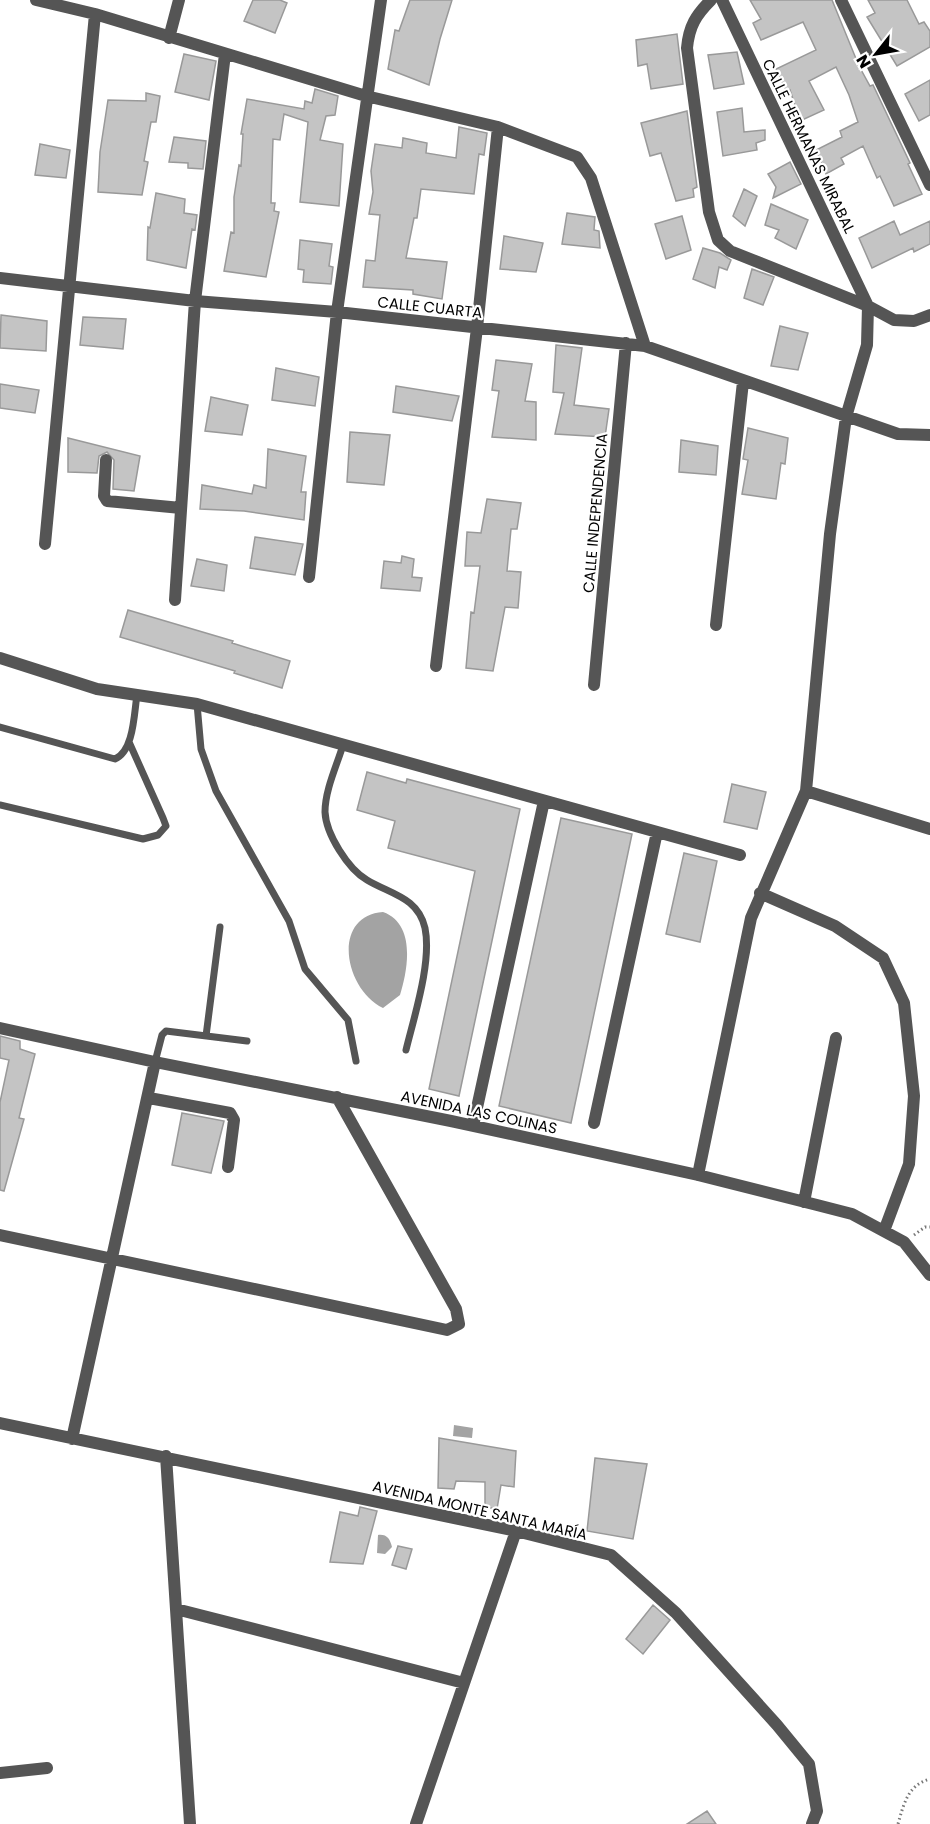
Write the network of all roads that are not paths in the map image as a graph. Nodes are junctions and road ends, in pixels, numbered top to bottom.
1 (36, 0) edge
2 (179, 0) edge
3 (381, 0) edge
4 (711, 0) edge
5 (722, 0) edge
6 (842, 0) edge
7 (95, 14) junction
8 (170, 38) junction
9 (225, 54) junction
10 (366, 96) junction
11 (498, 127) junction
12 (930, 185) edge
13 (0, 278) edge
14 (70, 285) junction
15 (195, 301) junction
16 (868, 306) junction
17 (337, 312) junction
18 (930, 315) edge
19 (477, 328) junction
20 (626, 343) junction
21 (645, 346) junction
22 (743, 382) junction
23 (846, 417) junction
24 (930, 435) edge
25 (106, 460) dead end
26 (181, 508) junction
27 (45, 544) dead end
28 (309, 576) dead end
29 (175, 600) dead end
30 (716, 625) dead end
31 (0, 658) edge
32 (435, 666) dead end
33 (594, 685) dead end
34 (137, 695) junction
35 (196, 704) junction
36 (0, 727) edge
37 (129, 742) junction
38 (343, 745) junction
39 (806, 791) junction
40 (544, 801) junction
41 (0, 805) edge
42 (930, 829) edge
43 (657, 832) junction
44 (740, 855) dead end
45 (760, 893) junction
46 (220, 927) dead end
47 (0, 1028) edge
48 (206, 1036) junction
49 (836, 1038) dead end
50 (247, 1041) dead end
51 (405, 1050) dead end
52 (356, 1061) dead end
53 (155, 1062) junction
54 (337, 1097) junction
55 (149, 1098) junction
56 (594, 1123) dead end
57 (473, 1126) junction
58 (228, 1167) dead end
59 (698, 1175) junction
60 (804, 1202) junction
61 (884, 1231) junction
62 (0, 1235) edge
63 (112, 1261) junction
64 (930, 1275) edge
65 (0, 1423) edge
66 (72, 1438) junction
67 (166, 1456) junction
68 (516, 1531) junction
69 (176, 1609) junction
70 (464, 1683) junction
71 (47, 1768) dead end
72 (0, 1773) edge
73 (190, 1824) edge
74 (416, 1824) edge
75 (812, 1824) edge

1 - 7 street
2 - 8 street
3 - 10 street
4 - 16 street
5 - 16 street, CALLE HERMANAS MIRABAL
6 - 12 street
7 - 8 street
7 - 14 street
8 - 9 street
9 - 10 street
9 - 15 street
10 - 11 street
10 - 17 street
11 - 19 street
11 - 21 street
13 - 14 street, CALLE CUARTA
14 - 15 street, CALLE CUARTA
14 - 27 street
15 - 17 street, CALLE CUARTA
15 - 26 street
16 - 18 street
16 - 23 street
17 - 19 street, CALLE CUARTA
17 - 28 street
19 - 20 street, CALLE CUARTA
19 - 32 street
20 - 21 street, CALLE CUARTA
20 - 33 street, CALLE INDEPENDENCIA
21 - 22 street, CALLE CUARTA
22 - 23 street, CALLE CUARTA
22 - 30 street
23 - 24 street, CALLE CUARTA
23 - 39 street
25 - 26 street
26 - 29 street
31 - 34 street
34 - 35 street
34 - 37 lane
35 - 38 street
35 - 52 lane
36 - 37 lane
37 - 41 lane
38 - 40 street
38 - 51 lane
39 - 42 street
39 - 45 street
40 - 43 street
40 - 57 street
43 - 44 street
43 - 56 street
45 - 59 street
45 - 61 street
46 - 48 lane
47 - 53 street, AVENIDA LAS COLINAS
48 - 50 lane
48 - 53 lane
49 - 60 street
53 - 54 street, AVENIDA LAS COLINAS
53 - 55 street
54 - 57 street, AVENIDA LAS COLINAS
54 - 63 street
55 - 58 street
55 - 63 street
57 - 59 street, AVENIDA LAS COLINAS
59 - 60 street, AVENIDA LAS COLINAS
60 - 61 street, AVENIDA LAS COLINAS
61 - 64 street, AVENIDA LAS COLINAS
62 - 63 street
63 - 66 street
65 - 66 street, AVENIDA MONTE SANTA MARÍA
66 - 67 street, AVENIDA MONTE SANTA MARÍA
67 - 68 street, AVENIDA MONTE SANTA MARÍA
67 - 69 street
68 - 70 street
68 - 75 street, AVENIDA MONTE SANTA MARÍA
69 - 70 street
69 - 73 street
70 - 74 street
71 - 72 street

